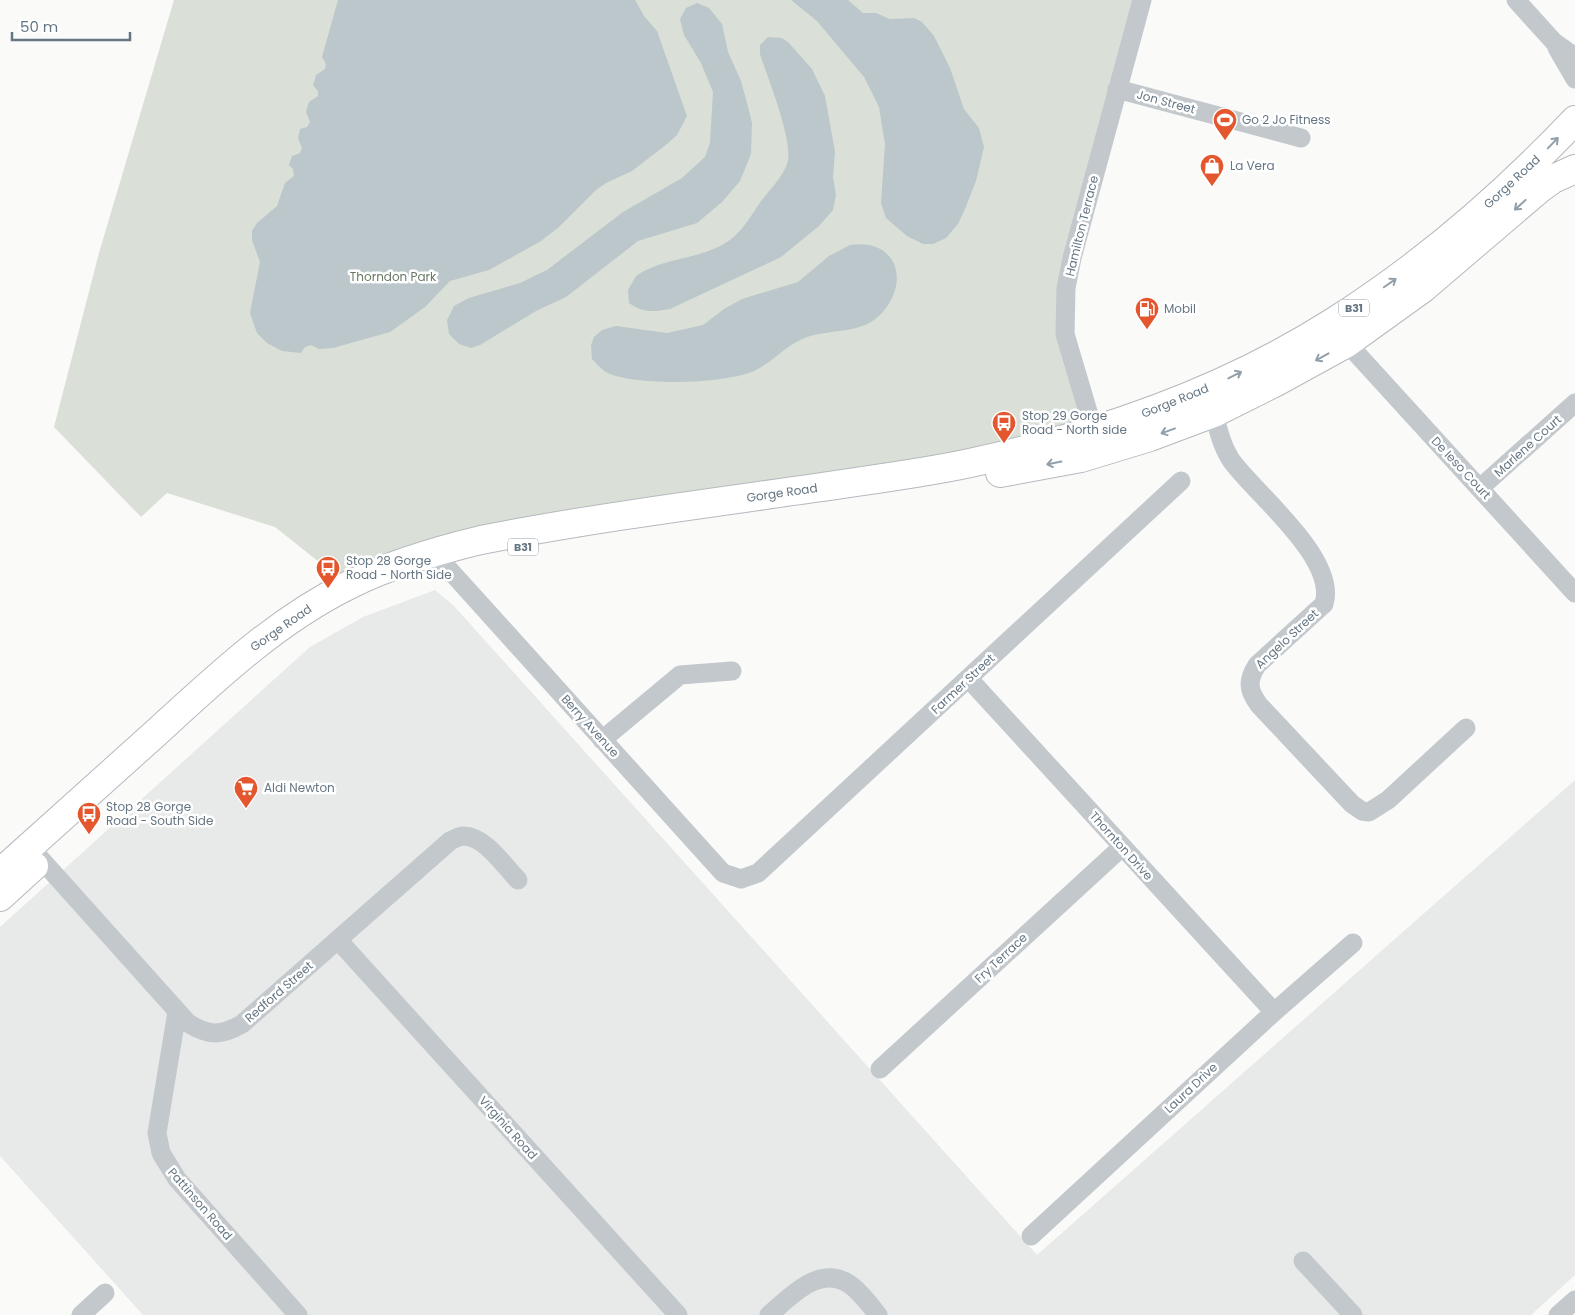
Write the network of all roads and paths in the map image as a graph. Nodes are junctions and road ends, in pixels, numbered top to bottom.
1 (1142, 0) edge
2 (1516, 0) edge
3 (1554, 42) junction
4 (1575, 57) edge
5 (1575, 79) edge
6 (1118, 89) junction
7 (1575, 120) edge
8 (1301, 138) dead end
9 (1575, 169) edge
10 (1347, 343) junction
11 (1575, 403) edge
12 (1214, 414) junction
13 (1096, 441) junction
14 (1181, 480) dead end
15 (1480, 488) junction
16 (446, 565) junction
17 (1575, 593) edge
18 (732, 672) dead end
19 (969, 679) junction
20 (1466, 728) dead end
21 (602, 740) junction
22 (1122, 847) junction
23 (36, 853) junction
24 (0, 873) edge
25 (741, 879) joint
26 (518, 880) dead end
27 (0, 897) edge
28 (338, 940) junction
29 (1353, 943) dead end
30 (177, 1012) junction
31 (1274, 1012) junction
32 (880, 1068) dead end
33 (1031, 1236) dead end
34 (1303, 1261) dead end
35 (105, 1293) dead end
36 (1575, 1300) edge
37 (81, 1315) edge
38 (298, 1315) edge
39 (678, 1315) edge
40 (770, 1315) edge
41 (878, 1315) edge
42 (1353, 1315) edge
43 (1558, 1315) edge

1 - 6 street, Hamilton Terrace
2 - 3 street
3 - 4 street
3 - 5 street
6 - 8 street, Jon Street
6 - 13 street, Hamilton Terrace
13 -> 7 main road, Gorge Road / B31
9 -> 10 main road, Gorge Road / B31
10 -> 12 main road, Gorge Road / B31
10 - 15 street, De Ieso Court
11 - 15 street, Marlene Court
12 -> 13 main road, Gorge Road / B31
12 - 20 street, Angelo Street
13 -> 16 main road, Gorge Road / B31
13 - 23 main road, Gorge Road / B31
14 - 19 street, Farmer Street
15 - 17 street, De Ieso Court
16 - 21 street, Berry Avenue
16 - 23 main road, Gorge Road / B31
18 - 21 street
19 - 22 street, Thornton Drive
19 - 25 street, Farmer Street
21 - 25 street, Berry Avenue
22 - 31 street, Thornton Drive
22 - 32 street, Fry Terrace
23 - 24 main road, Gorge Road / B31
23 - 27 main road, Gorge Road / B31
23 - 30 street, Redford Street
26 - 28 street, Redford Street
28 - 30 street, Redford Street
28 - 39 street, Virginia Road
29 - 31 street, Laura Drive
30 - 38 street, Pattinson Road
31 - 33 street, Laura Drive
34 - 42 street
35 - 37 street
36 - 43 street
40 - 41 street

